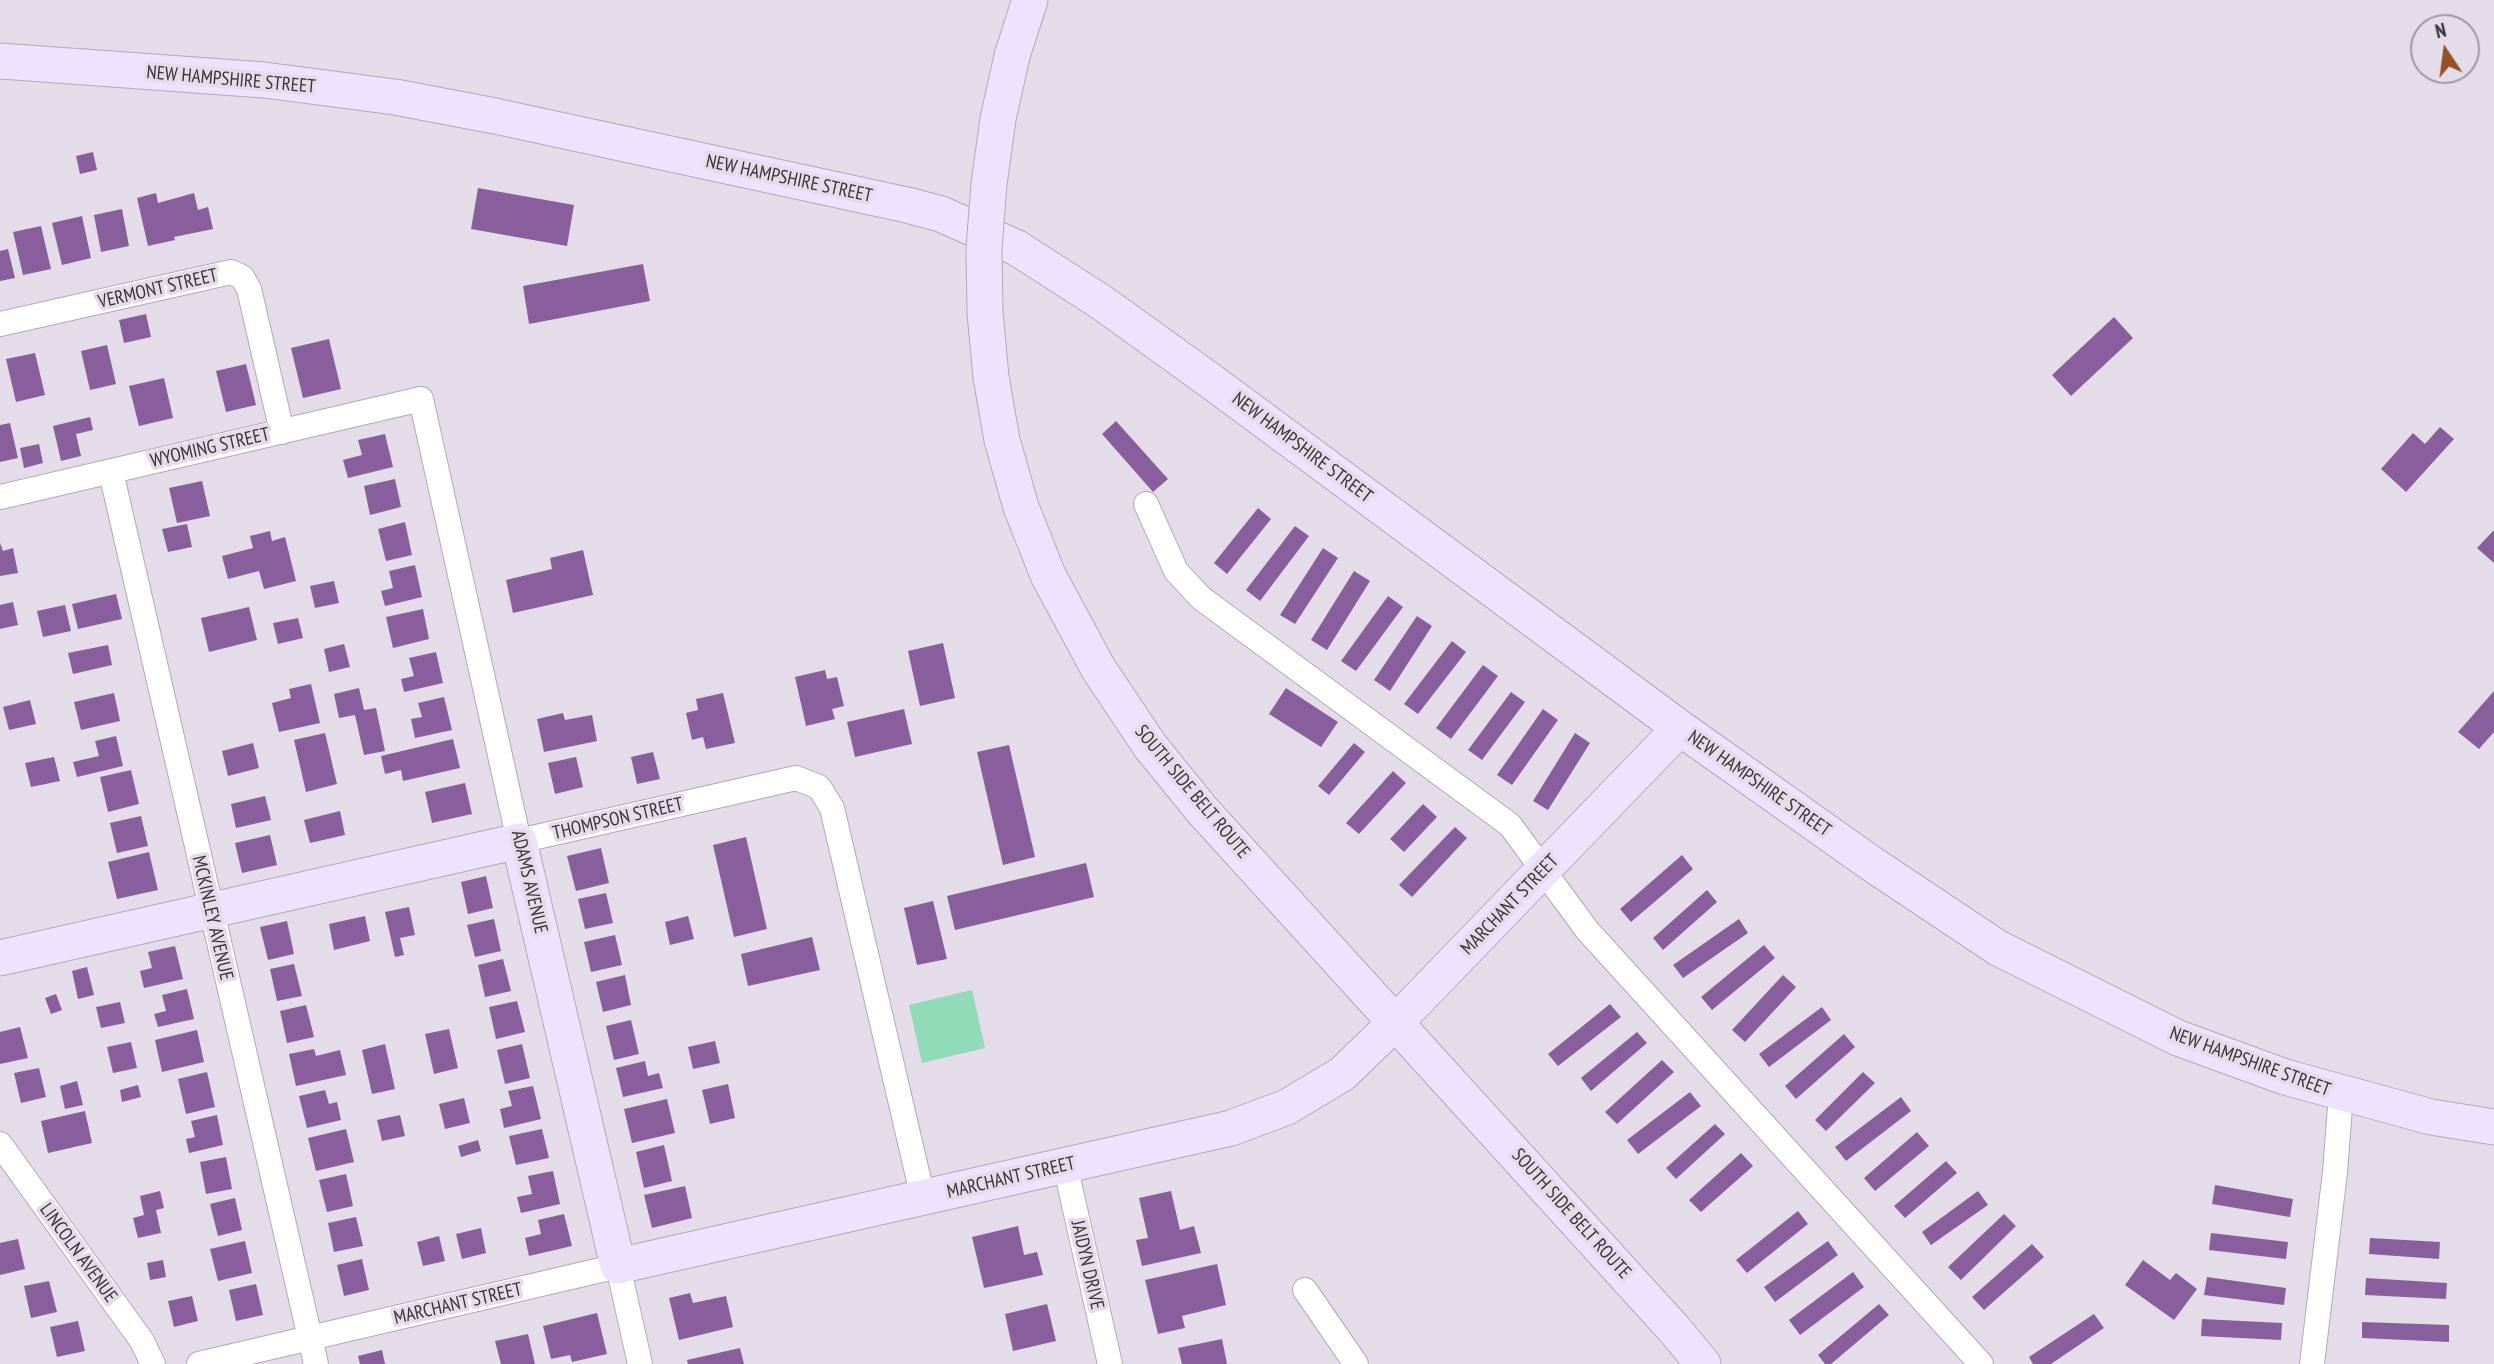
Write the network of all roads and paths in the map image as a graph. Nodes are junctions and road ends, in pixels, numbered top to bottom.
1 (1030, 0) edge
2 (0, 61) edge
3 (0, 324) edge
4 (421, 400) joint
5 (282, 432) junction
6 (111, 472) junction
7 (0, 497) edge
8 (1146, 504) dead end
9 (1680, 728) junction
10 (519, 841) junction
11 (1544, 871) junction
12 (210, 911) junction
13 (0, 958) edge
14 (1397, 1021) junction
15 (2342, 1094) junction
16 (2494, 1127) edge
17 (0, 1144) edge
18 (1065, 1166) junction
19 (923, 1198) junction
20 (618, 1266) junction
21 (1305, 1290) dead end
22 (310, 1338) junction
23 (153, 1364) edge
24 (199, 1364) edge
25 (316, 1364) edge
26 (640, 1364) edge
27 (1110, 1364) edge
28 (1356, 1364) edge
29 (1703, 1364) edge
30 (1981, 1364) edge
31 (2312, 1364) edge

1 - 14 street, SOUTH SIDE BELT ROUTE, bridge
2 - 9 street, NEW HAMPSHIRE STREET
3 - 5 street, VERMONT STREET
4 - 5 street, WYOMING STREET
4 - 10 street, ADAMS AVENUE
5 - 6 street, WYOMING STREET
6 - 7 street, WYOMING STREET
6 - 12 street, MCKINLEY AVENUE
8 - 11 street
9 - 11 street, MARCHANT STREET
9 - 15 street, NEW HAMPSHIRE STREET
10 - 12 street, THOMPSON STREET
10 - 19 street, THOMPSON STREET
10 - 20 street, ADAMS AVENUE
11 - 14 street, MARCHANT STREET
11 - 30 street
12 - 13 street, THOMPSON STREET
12 - 22 street, MCKINLEY AVENUE
14 - 18 street, MARCHANT STREET
14 - 29 street, SOUTH SIDE BELT ROUTE
15 - 16 street, NEW HAMPSHIRE STREET
15 - 31 street
17 - 23 street, LINCOLN AVENUE
18 - 19 street, MARCHANT STREET
18 - 27 street, JAIDYN DRIVE
19 - 20 street, MARCHANT STREET
20 - 22 street, MARCHANT STREET
20 - 26 street, ADAMS AVENUE
21 - 28 street
22 - 24 street, MARCHANT STREET
22 - 25 street, MCKINLEY AVENUE

